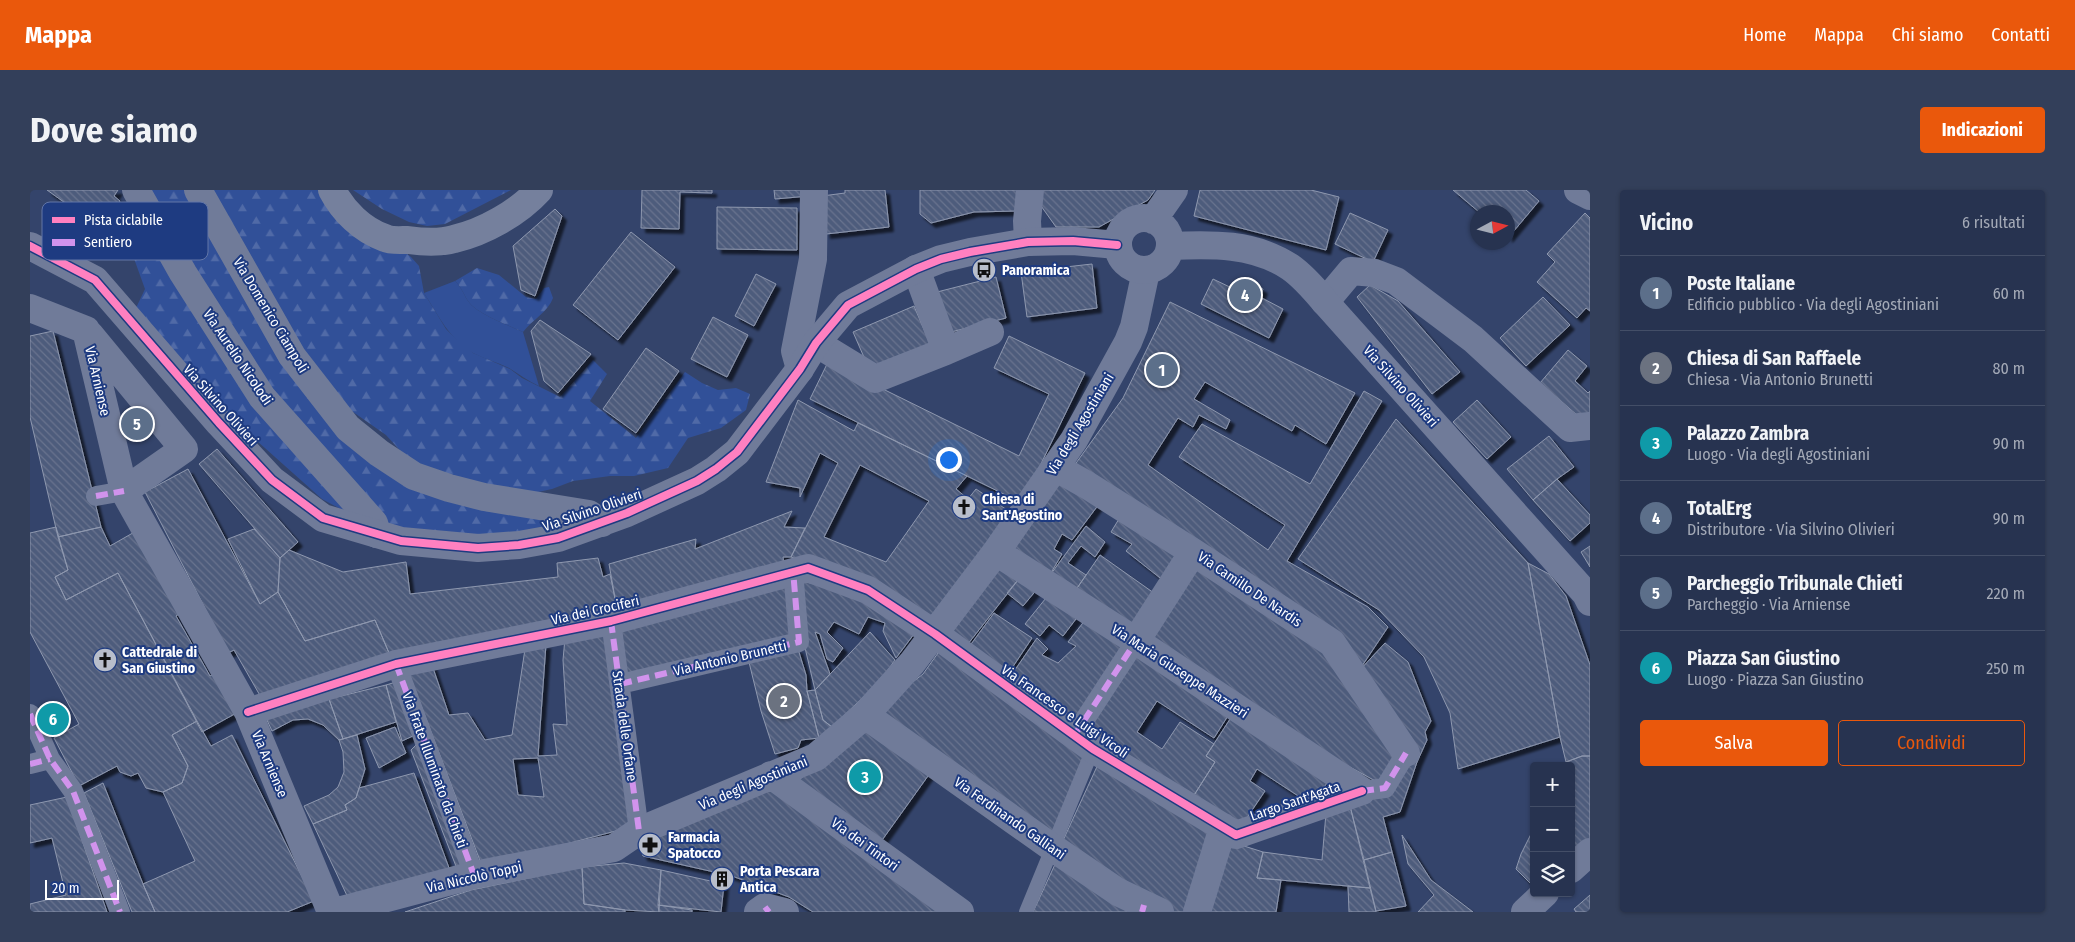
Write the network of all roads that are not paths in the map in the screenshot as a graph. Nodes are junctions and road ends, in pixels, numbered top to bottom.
1 (136, 190) edge
2 (198, 190) edge
3 (332, 190) edge
4 (539, 190) edge
5 (814, 190) edge
6 (1030, 190) edge
7 (1174, 190) edge
8 (1578, 190) edge
9 (1590, 196) edge
10 (143, 202) edge
11 (205, 202) edge
12 (208, 208) edge
13 (1153, 220) junction
14 (1028, 242) junction
15 (1117, 245) junction
16 (30, 246) edge
17 (1170, 246) junction
18 (42, 252) edge
19 (57, 260) edge
20 (175, 260) edge
21 (916, 269) junction
22 (1146, 271) junction
23 (1326, 302) junction
24 (30, 308) edge
25 (86, 330) junction
26 (990, 332) dead end
27 (816, 343) junction
28 (946, 351) junction
29 (800, 369) junction
30 (1590, 426) edge
31 (1055, 467) junction
32 (124, 490) junction
33 (96, 496) dead end
34 (602, 523) junction
35 (377, 534) junction
36 (996, 552) junction
37 (1193, 552) junction
38 (793, 570) junction
39 (1590, 602) edge
40 (611, 621) junction
41 (934, 634) junction
42 (1136, 641) junction
43 (396, 664) junction
44 (620, 684) junction
45 (248, 712) junction
46 (30, 714) edge
47 (865, 714) junction
48 (1084, 743) junction
49 (1406, 753) joint
50 (50, 759) junction
51 (30, 764) edge
52 (771, 776) junction
53 (1362, 791) junction
54 (639, 831) junction
55 (1230, 831) junction
56 (614, 848) joint
57 (1052, 848) junction
58 (1590, 852) edge
59 (1575, 865) edge
60 (474, 875) junction
61 (1541, 897) edge
62 (1149, 910) edge
63 (120, 912) edge
64 (333, 912) edge
65 (960, 912) edge
66 (1026, 912) edge
67 (1197, 912) edge
68 (1525, 912) edge

1 - 10 street, Via Aurelio Nicolodi
2 - 11 street, Via Domenico Ciampoli
3 - 4 main road
5 - 29 street
6 - 14 street
7 - 13 street
8 - 9 street
12 - 34 street, Via Domenico Ciampoli
13 - 15 street
13 - 17 street
14 - 15 street, Via Silvino Olivieri
14 - 21 street, Via Silvino Olivieri
15 - 22 street
16 - 18 street, Via Silvino Olivieri
17 - 22 street
17 - 23 street, Via Silvino Olivieri
19 - 35 street, Via Silvino Olivieri
20 - 35 street, Via Aurelio Nicolodi
21 - 27 street, Via Silvino Olivieri
21 - 28 street
22 - 31 street, Via degli Agostiniani
23 - 30 street
23 - 39 street, Via Silvino Olivieri
24 - 25 street, Via Arniense
25 - 32 street, Via Arniense
25 - 32 street, Via Arniense
26 - 28 street
27 - 28 street
27 - 29 street, Via Silvino Olivieri
29 - 34 street, Via Silvino Olivieri
31 - 36 street, Via degli Agostiniani
31 - 37 street, Via Camillo De Nardis
32 - 33 street
32 - 45 street, Via Arniense
34 - 35 street, Via Silvino Olivieri
36 - 41 street, Via degli Agostiniani
36 - 42 street, Via Maria Giuseppe Mazzieri
37 - 42 street
37 - 49 street, Via Camillo De Nardis
38 - 40 street, Via dei Crociferi
38 - 41 street, Via dei Crociferi
38 - 44 street, Via Antonio Brunetti
40 - 43 street, Via dei Crociferi
40 - 44 street, Strada delle Orfane
41 - 47 street, Via degli Agostiniani
41 - 48 street, Via Francesco e Luigi Vicoli
42 - 48 street
42 - 53 street, Via Maria Giuseppe Mazzieri
43 - 45 street, Via dei Crociferi
43 - 60 street, Via Frate Illuminato da Chieti
44 - 54 street, Strada delle Orfane
45 - 64 street, Via Arniense
46 - 50 street
47 - 52 street, Via degli Agostiniani
47 - 57 street, Via Ferdinando Galliani
48 - 55 street, Via Francesco e Luigi Vicoli
48 - 57 lane
49 - 53 street, Largo Sant'Agata
50 - 51 street
50 - 63 street
52 - 54 street, Via degli Agostiniani
52 - 65 street, Via dei Tintori
53 - 55 street, Largo Sant'Agata
54 - 56 street, Via degli Agostiniani
55 - 67 street
56 - 60 street, Via Niccolò Toppi
57 - 62 street, Via Ferdinando Galliani
57 - 66 lane
58 - 59 street
60 - 64 street, Via Niccolò Toppi
61 - 68 street

